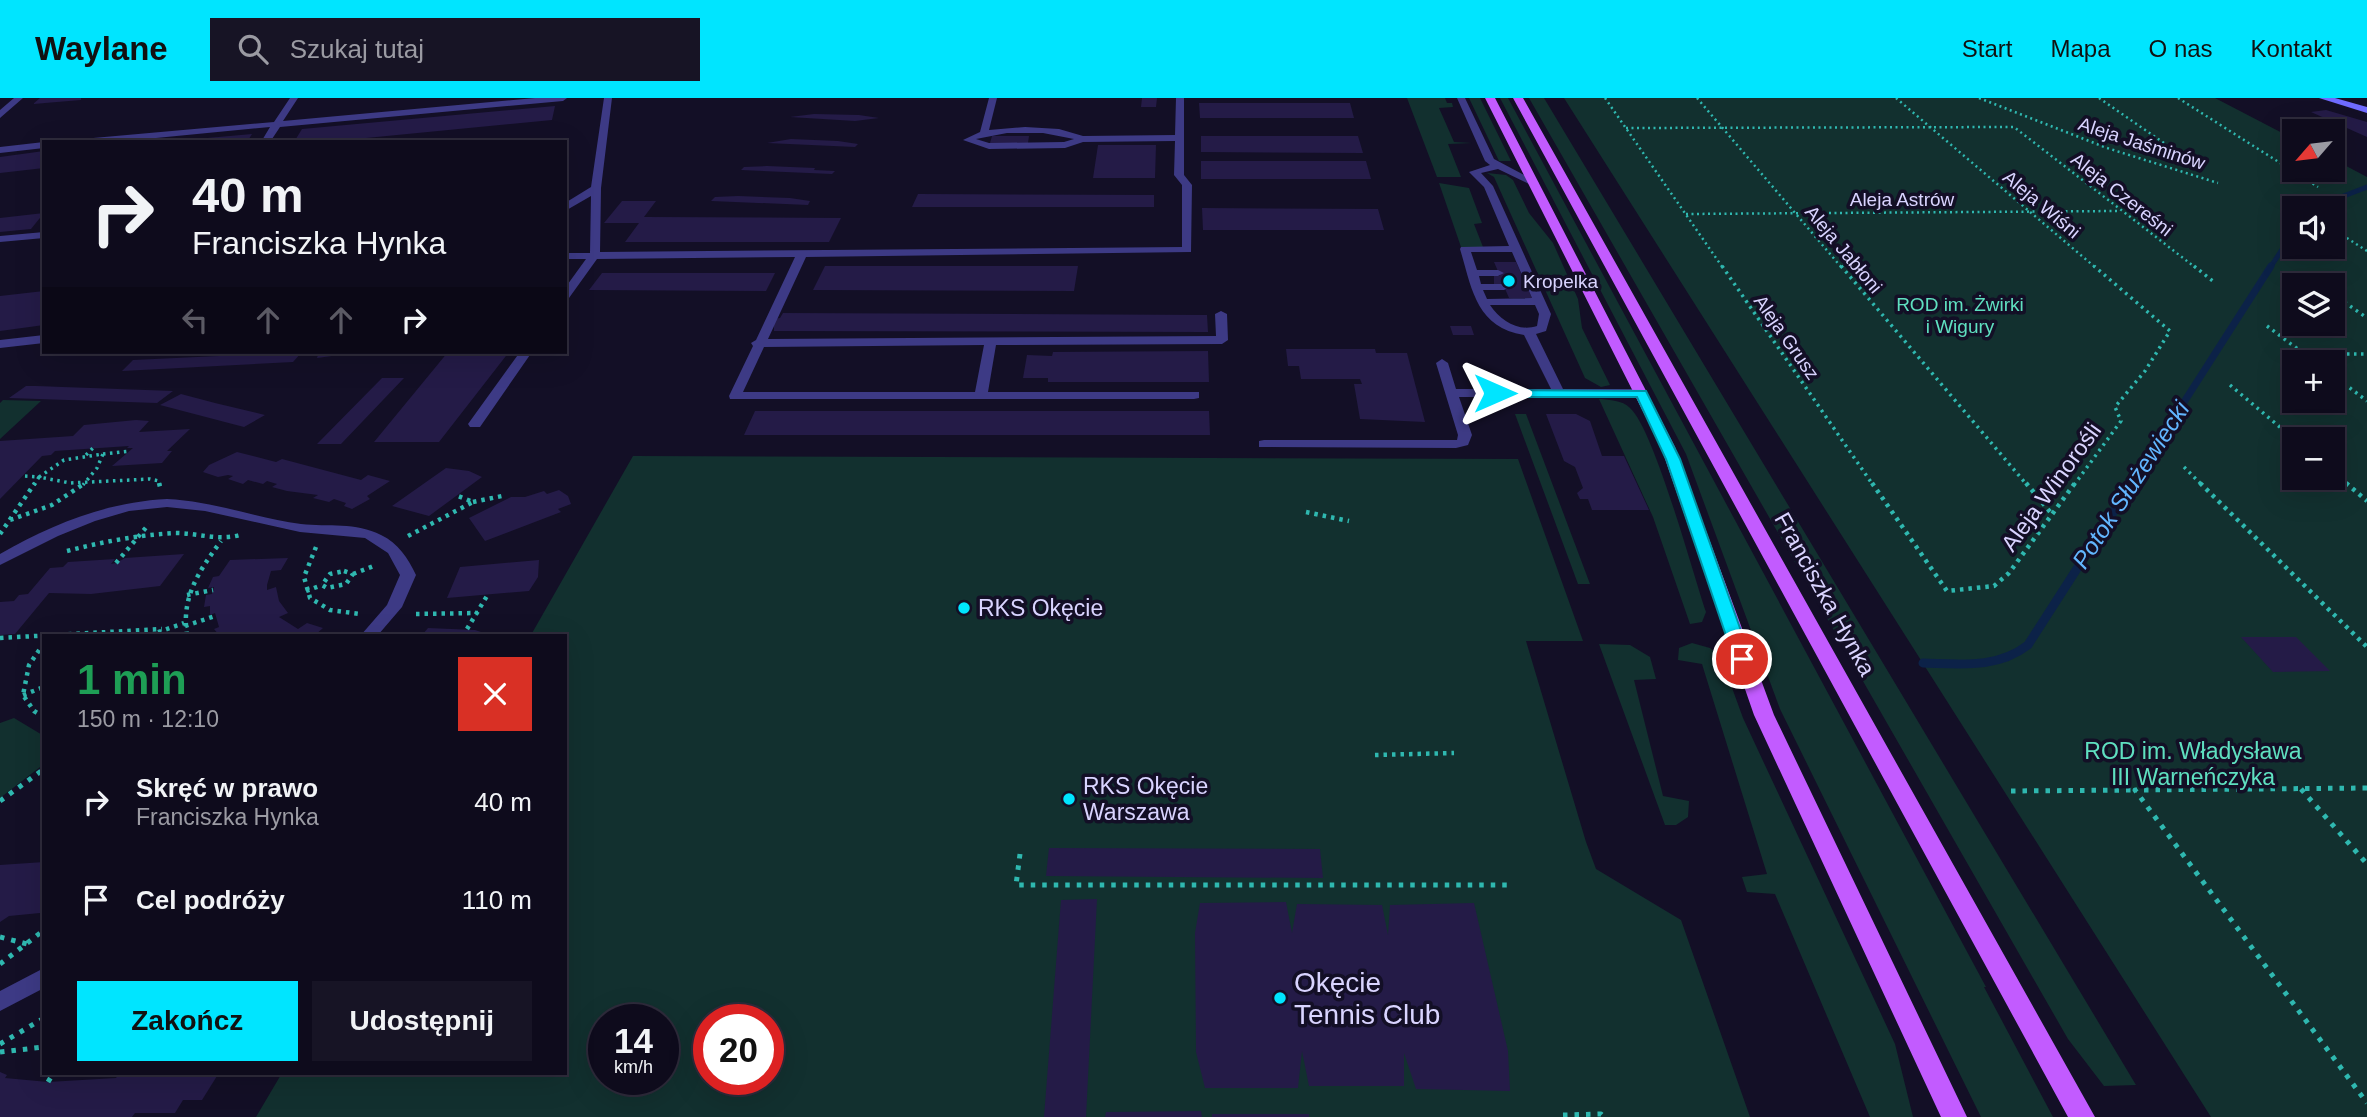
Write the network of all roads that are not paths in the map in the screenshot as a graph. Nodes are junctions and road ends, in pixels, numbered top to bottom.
1 (19, 98) edge
2 (294, 98) edge
3 (563, 98) edge
4 (608, 98) edge
5 (993, 98) edge
6 (1180, 98) edge
7 (1461, 98) edge
8 (1490, 98) edge
9 (1518, 98) edge
10 (2324, 98) edge
11 (2358, 98) edge
12 (2367, 101) edge
13 (2367, 110) edge
14 (0, 115) edge
15 (278, 123) junction
16 (984, 132) junction
17 (1179, 138) junction
18 (1082, 139) junction
19 (103, 140) edge
20 (266, 140) edge
21 (42, 145) edge
22 (0, 150) edge
23 (1497, 166) junction
24 (1534, 183) junction
25 (596, 188) junction
26 (567, 207) edge
27 (42, 235) edge
28 (0, 239) edge
29 (595, 254) junction
30 (803, 254) junction
31 (567, 256) edge
32 (1521, 264) junction
33 (1471, 266) junction
34 (1497, 269) dead end
35 (1506, 290) dead end
36 (567, 293) edge
37 (1533, 293) junction
38 (1482, 294) junction
39 (1221, 314) dead end
40 (1529, 332) junction
41 (42, 339) edge
42 (991, 342) junction
43 (757, 343) junction
44 (0, 344) edge
45 (525, 354) edge
46 (1442, 363) dead end
47 (1451, 393) junction
48 (1559, 393) junction
49 (1642, 393) junction
50 (981, 395) junction
51 (1194, 395) dead end
52 (475, 424) dead end
53 (1264, 444) dead end
54 (0, 560) edge
55 (370, 634) edge
56 (42, 977) edge
57 (0, 1002) edge
58 (1954, 1117) edge
59 (2082, 1117) edge

1 - 14 lane
2 - 15 lane
3 - 15 lane
4 - 25 lane
5 - 16 lane
6 - 17 lane
7 - 23 lane
8 - 24 main road
9 - 59 main road, Franciszka Hynka
10 - 13 street
11 - 12 street
15 - 19 lane
15 - 20 lane
16 - 18 lane
16 - 18 lane
17 - 18 lane
17 - 30 lane
21 - 22 lane
23 - 24 lane
23 - 32 lane
24 - 49 main road
25 - 26 lane
25 - 29 lane
27 - 28 lane
29 - 30 lane
29 - 31 lane
29 - 36 lane
30 - 43 lane
32 - 33 lane
32 - 37 lane
33 - 34 lane
33 - 38 lane
35 - 38 lane
37 - 38 lane
37 - 40 lane
38 - 40 lane
39 - 42 lane
40 - 48 lane
41 - 44 lane
42 - 43 lane
42 - 50 lane
43 - 50 lane
45 - 52 lane
46 - 47 lane
47 - 48 lane
47 - 53 lane
48 - 49 lane
49 - 58 main road
50 - 51 lane
54 - 55 lane
56 - 57 lane

